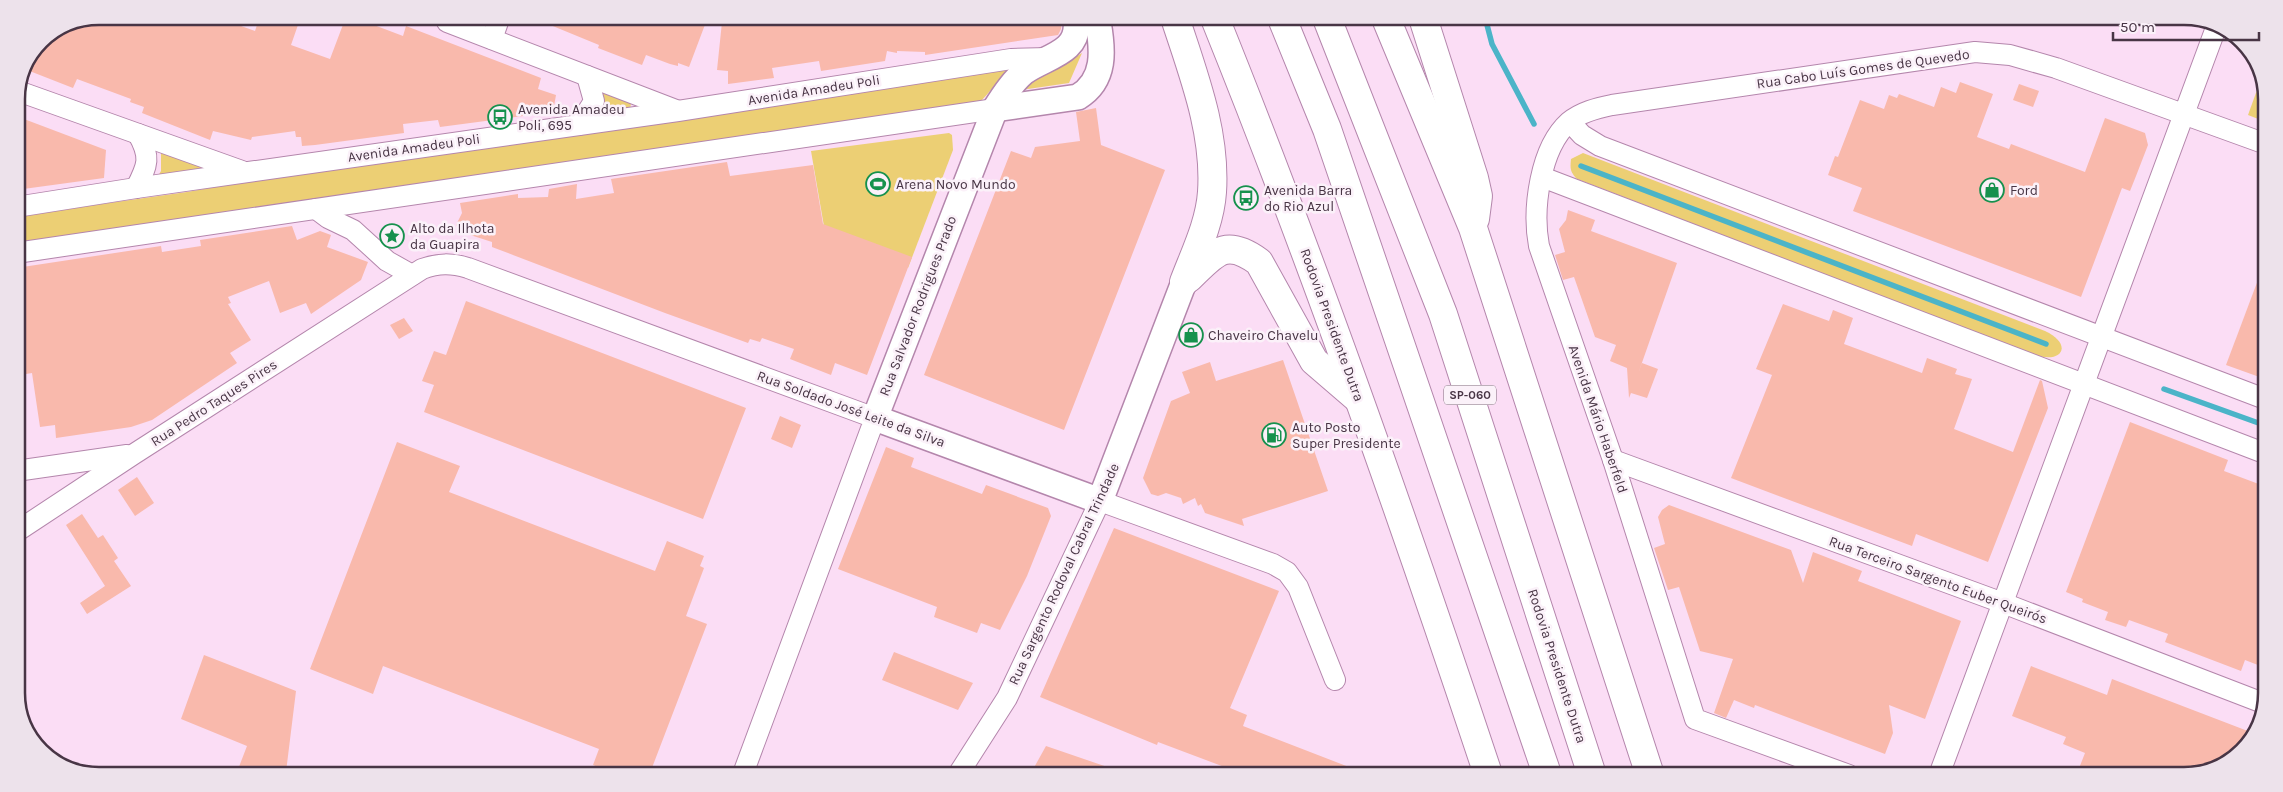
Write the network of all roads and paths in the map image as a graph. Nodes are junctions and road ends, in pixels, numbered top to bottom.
1 (463, 25) edge
2 (1076, 25) edge
3 (1099, 25) edge
4 (1177, 25) edge
5 (1217, 25) edge
6 (1286, 25) edge
7 (1330, 25) edge
8 (1389, 25) edge
9 (1425, 25) edge
10 (495, 31) edge
11 (2214, 32) edge
12 (1048, 58) junction
13 (587, 76) junction
14 (25, 94) edge
15 (994, 109) junction
16 (678, 111) junction
17 (2185, 113) junction
18 (1570, 122) junction
19 (579, 125) junction
20 (138, 134) junction
21 (2258, 141) edge
22 (246, 172) junction
23 (1542, 177) junction
24 (136, 188) junction
25 (25, 206) edge
26 (316, 209) junction
27 (1473, 228) junction
28 (25, 252) edge
29 (412, 276) junction
30 (1184, 282) junction
31 (2101, 336) junction
32 (2082, 384) junction
33 (2258, 397) edge
34 (1359, 399) junction
35 (875, 418) junction
36 (2258, 450) edge
37 (134, 454) junction
38 (1613, 460) junction
39 (25, 470) edge
40 (1100, 501) junction
41 (25, 526) edge
42 (2003, 603) junction
43 (1335, 680) dead end
44 (2257, 700) edge
45 (745, 767) edge
46 (963, 767) edge
47 (1486, 767) edge
48 (1545, 767) edge
49 (1590, 767) edge
50 (1647, 767) edge
51 (1827, 767) edge
52 (1942, 767) edge

1 - 10 street
2 - 12 main road, Rua Salvador Rodrigues Prado
3 - 15 main road
4 - 30 highway
5 - 34 highway, Rodovia Presidente Dutra
6 - 48 highway
7 - 49 highway, Rodovia Presidente Dutra / SP-060
8 - 27 highway
9 - 27 highway
10 - 13 street
11 - 17 street
12 - 15 main road, Rua Salvador Rodrigues Prado
12 - 16 street, Avenida Amadeu Poli
13 - 16 street
13 - 19 street
14 - 20 street
15 - 26 street
15 - 35 main road, Rua Salvador Rodrigues Prado
16 - 19 street, Avenida Amadeu Poli
17 - 18 street, Rua Cabo Luís Gomes de Quevedo
17 - 21 street, Rua Cabo Luís Gomes de Quevedo
17 - 31 street
18 - 23 street, Avenida Mário Haberfeld
18 - 31 street
19 - 22 street, Avenida Amadeu Poli
20 - 22 street
20 - 24 street
22 - 24 street, Avenida Amadeu Poli
23 - 32 street
23 - 38 street, Avenida Mário Haberfeld
24 - 25 street, Avenida Amadeu Poli
26 - 28 street
26 - 29 street
27 - 50 highway
29 - 35 street, Rua Soldado José Leite da Silva
29 - 37 street, Rua Pedro Taques Pires
30 - 34 highway
30 - 40 main road, Rua Sargento Rodoval Cabral Trindade
31 - 32 street
31 - 33 street
32 - 36 street
32 - 42 street
34 - 47 highway, Rodovia Presidente Dutra
35 - 40 main road, Rua Soldado José Leite da Silva
35 - 45 street, Rua Salvador Rodrigues Prado
37 - 39 street
37 - 41 street, Rua Pedro Taques Pires
38 - 42 street, Rua Terceiro Sargento Euber Queirós
38 - 51 street, Avenida Mário Haberfeld
40 - 43 street, Rua Soldado José Leite da Silva
40 - 46 street, Rua Sargento Rodoval Cabral Trindade
42 - 44 street, Rua Terceiro Sargento Euber Queirós
42 - 52 street

